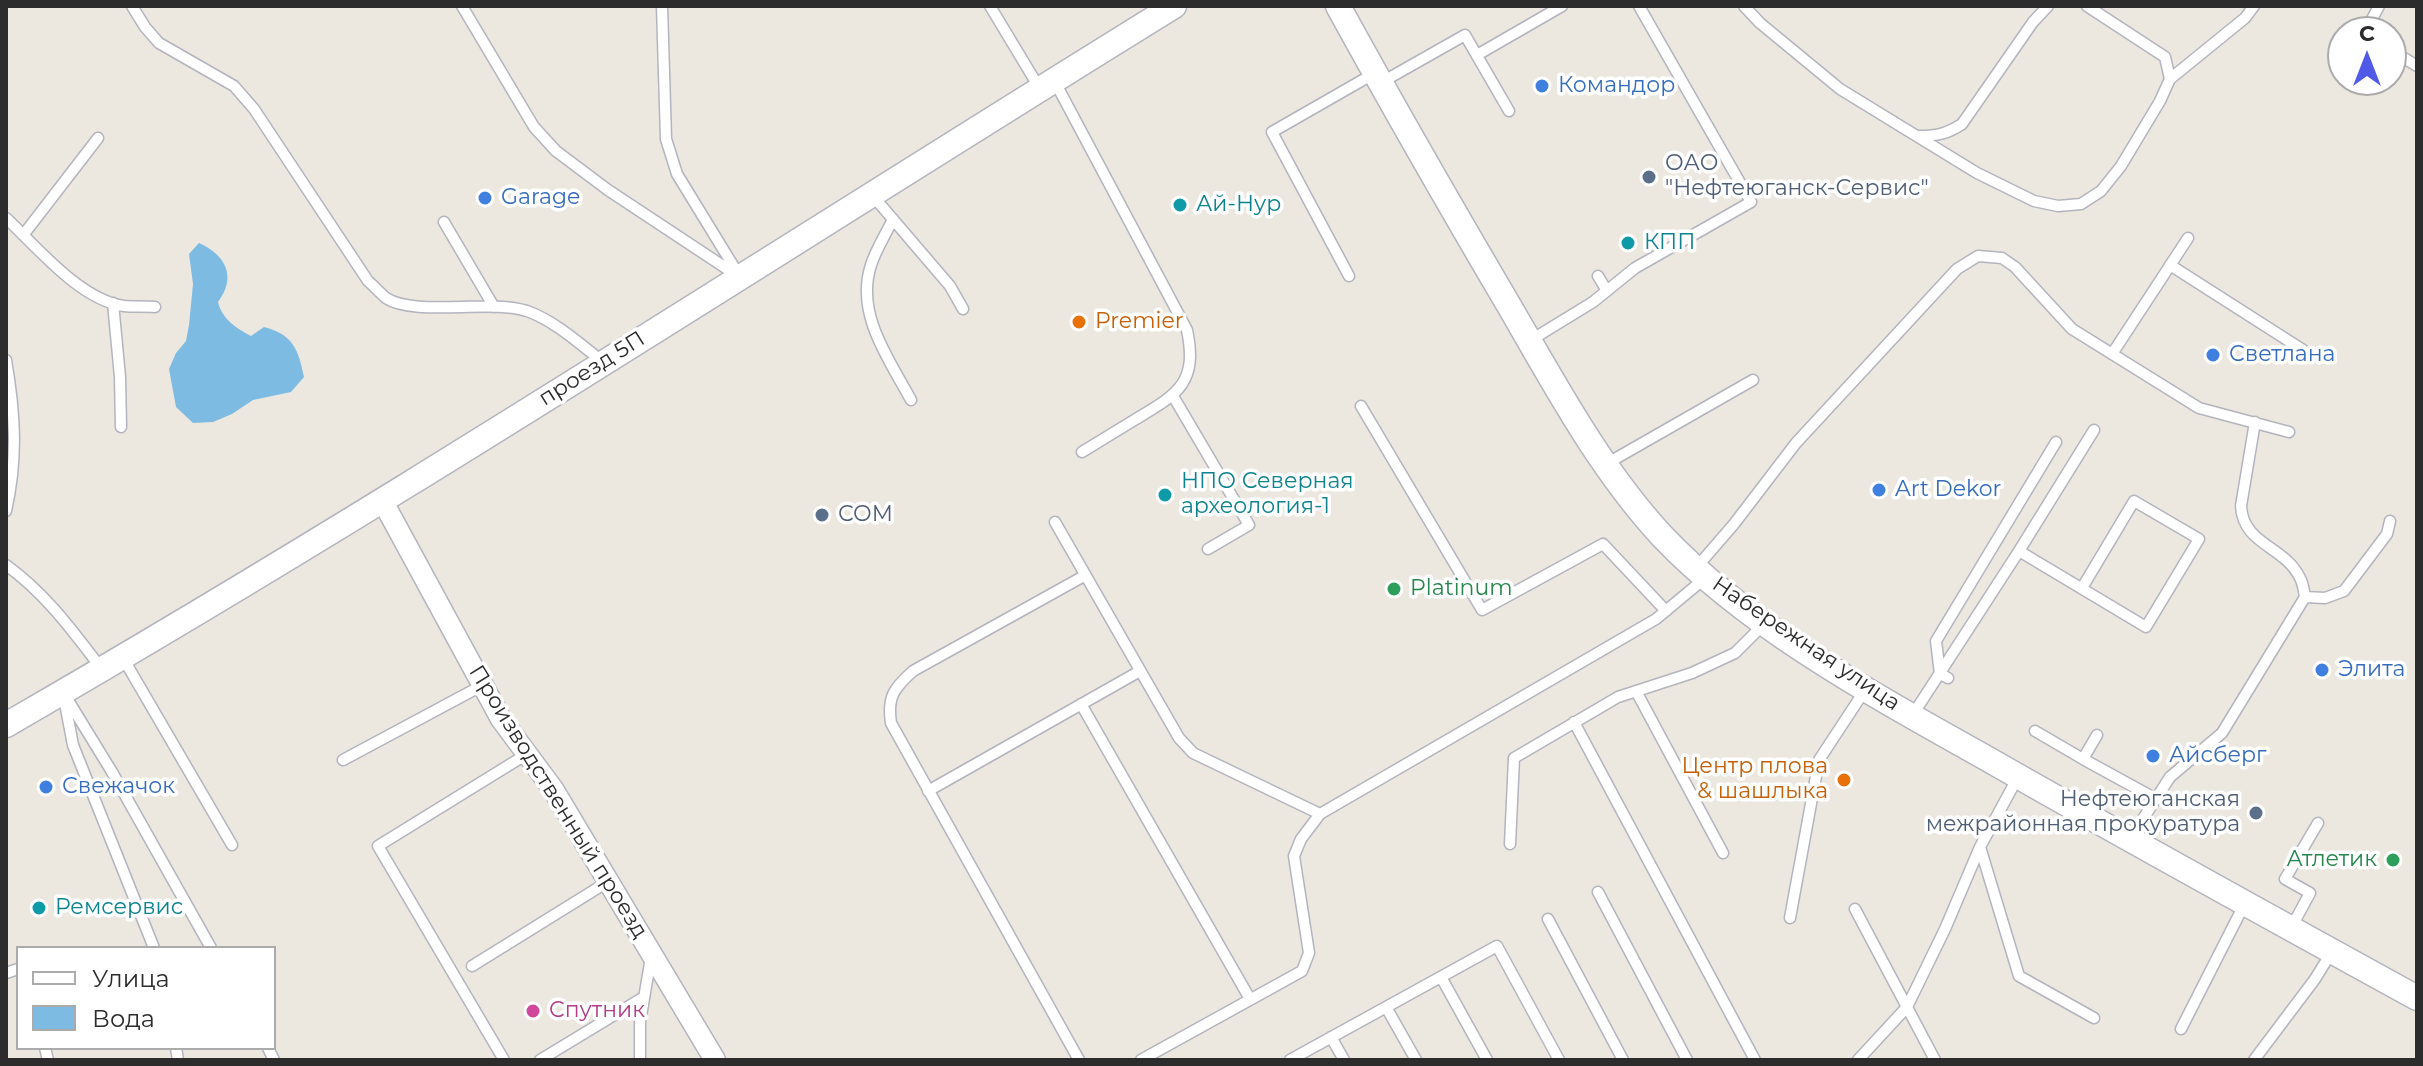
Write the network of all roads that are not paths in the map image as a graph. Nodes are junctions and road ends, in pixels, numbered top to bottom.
1 (462, 6) edge
2 (662, 6) edge
3 (990, 6) edge
4 (1174, 6) edge
5 (1338, 6) edge
6 (1562, 6) edge
7 (1639, 6) edge
8 (1744, 6) edge
9 (2048, 6) edge
10 (2087, 6) edge
11 (2254, 6) edge
12 (135, 8) edge
13 (1477, 55) junction
14 (1378, 78) junction
15 (2170, 79) junction
16 (1047, 85) junction
17 (1509, 111) dead end
18 (1917, 136) junction
19 (98, 138) dead end
20 (872, 194) junction
21 (6, 218) edge
22 (893, 219) junction
23 (444, 222) dead end
24 (24, 234) junction
25 (2188, 238) dead end
26 (2170, 265) junction
27 (1349, 276) dead end
28 (1598, 276) dead end
29 (740, 277) junction
30 (1607, 291) junction
31 (113, 303) junction
32 (155, 307) dead end
33 (494, 307) junction
34 (963, 309) dead end
35 (1529, 341) junction
36 (2303, 350) dead end
37 (2112, 354) junction
38 (6, 360) edge
39 (603, 362) junction
40 (1753, 380) dead end
41 (1173, 396) junction
42 (911, 400) dead end
43 (1361, 406) dead end
44 (2255, 422) junction
45 (121, 427) dead end
46 (2094, 430) dead end
47 (2289, 432) dead end
48 (2056, 442) dead end
49 (1082, 452) dead end
50 (1606, 464) junction
51 (382, 500) junction
52 (6, 511) edge
53 (2390, 521) dead end
54 (1055, 522) dead end
55 (1208, 549) dead end
56 (2019, 551) junction
57 (6, 565) edge
58 (1701, 573) junction
59 (1084, 576) junction
60 (2082, 588) junction
61 (2305, 597) junction
62 (1666, 611) junction
63 (1765, 623) junction
64 (113, 664) junction
65 (1140, 671) junction
66 (1944, 676) junction
67 (483, 685) junction
68 (1866, 688) junction
69 (1636, 691) junction
70 (63, 692) junction
71 (1081, 704) junction
72 (1912, 716) junction
73 (1574, 722) junction
74 (6, 725) edge
75 (2035, 731) dead end
76 (2097, 735) dead end
77 (527, 754) junction
78 (2083, 759) junction
79 (343, 760) dead end
80 (2018, 777) junction
81 (928, 791) junction
82 (2156, 799) junction
83 (1320, 814) junction
84 (2318, 823) dead end
85 (2130, 839) junction
86 (1510, 844) dead end
87 (232, 845) dead end
88 (1980, 847) junction
89 (1723, 853) dead end
90 (609, 881) junction
91 (1598, 892) dead end
92 (2245, 903) junction
93 (1855, 909) dead end
94 (1790, 918) dead end
95 (1548, 919) dead end
96 (2291, 928) junction
97 (153, 946) edge
98 (210, 946) edge
99 (652, 951) junction
100 (2332, 951) junction
101 (472, 966) dead end
102 (1441, 977) junction
103 (644, 997) junction
104 (2417, 998) edge
105 (1250, 999) junction
106 (1386, 1007) junction
107 (1907, 1007) junction
108 (2094, 1018) dead end
109 (2181, 1029) dead end
110 (1331, 1037) junction
111 (504, 1060) edge
112 (540, 1060) edge
113 (640, 1060) edge
114 (715, 1060) edge
115 (1079, 1060) edge
116 (1141, 1060) edge
117 (1290, 1060) edge
118 (1344, 1060) edge
119 (1416, 1060) edge
120 (1487, 1060) edge
121 (1559, 1060) edge
122 (1623, 1060) edge
123 (1687, 1060) edge
124 (1755, 1060) edge
125 (1858, 1060) edge
126 (1935, 1060) edge
127 (2254, 1060) edge

1 - 29 lane
2 - 29 lane
3 - 16 lane
4 - 16 street, проезд 5П
5 - 14 street, Набережная улица
6 - 13 lane
7 - 30 lane
8 - 18 lane
9 - 18 lane
10 - 15 lane
11 - 15 lane
12 - 33 lane
13 - 14 lane
13 - 17 lane
14 - 27 lane
14 - 35 street, Набережная улица
15 - 18 lane
16 - 20 street, проезд 5П
16 - 41 lane
19 - 24 lane
20 - 22 lane
20 - 29 street, проезд 5П
21 - 24 lane
22 - 34 lane
22 - 42 lane
23 - 33 lane
24 - 31 lane
25 - 26 lane
26 - 36 lane
26 - 37 lane
28 - 30 lane
29 - 39 street, проезд 5П
30 - 35 lane
31 - 32 lane
31 - 45 lane
33 - 39 lane
35 - 50 street, Набережная улица
37 - 44 lane
37 - 58 lane
38 - 52 lane
39 - 51 street, проезд 5П
40 - 50 lane
41 - 49 lane
41 - 55 lane
43 - 62 lane
44 - 47 lane
44 - 61 lane
46 - 56 lane
48 - 66 lane
50 - 58 street, Набережная улица
51 - 64 street, проезд 5П
51 - 67 street, Производственный проезд
53 - 61 lane
54 - 59 lane
56 - 60 lane
56 - 66 lane
57 - 64 lane
58 - 62 lane
58 - 63 street, Набережная улица
59 - 65 lane
59 - 81 lane
60 - 60 lane
61 - 82 lane
62 - 83 lane
63 - 68 street, Набережная улица
63 - 69 lane
64 - 70 street, проезд 5П
64 - 87 lane
65 - 71 lane
65 - 83 lane
66 - 72 lane
67 - 77 street, Производственный проезд
67 - 79 lane
68 - 72 street, Набережная улица
68 - 94 lane
69 - 73 lane
69 - 89 lane
70 - 74 street, проезд 5П
70 - 97 lane
70 - 98 lane
71 - 81 lane
71 - 105 lane
72 - 80 street, Набережная улица
73 - 86 lane
73 - 124 lane
75 - 78 lane
76 - 78 lane
77 - 90 street, Производственный проезд
77 - 111 lane
78 - 82 lane
80 - 85 street, Набережная улица
80 - 88 lane
81 - 115 lane
82 - 85 lane
83 - 105 lane
84 - 96 lane
85 - 92 street, Набережная улица
88 - 107 lane
88 - 108 lane
90 - 99 street, Производственный проезд
90 - 101 lane
91 - 123 lane
92 - 96 street, Набережная улица
92 - 109 lane
93 - 107 lane
95 - 122 lane
96 - 100 street, Набережная улица
99 - 103 lane
99 - 114 street, Производственный проезд
100 - 104 street, Набережная улица
100 - 127 lane
102 - 106 lane
102 - 120 lane
102 - 121 lane
103 - 112 lane
103 - 113 lane
105 - 116 lane
106 - 110 lane
106 - 119 lane
107 - 125 lane
107 - 126 lane
110 - 117 lane
110 - 118 lane

